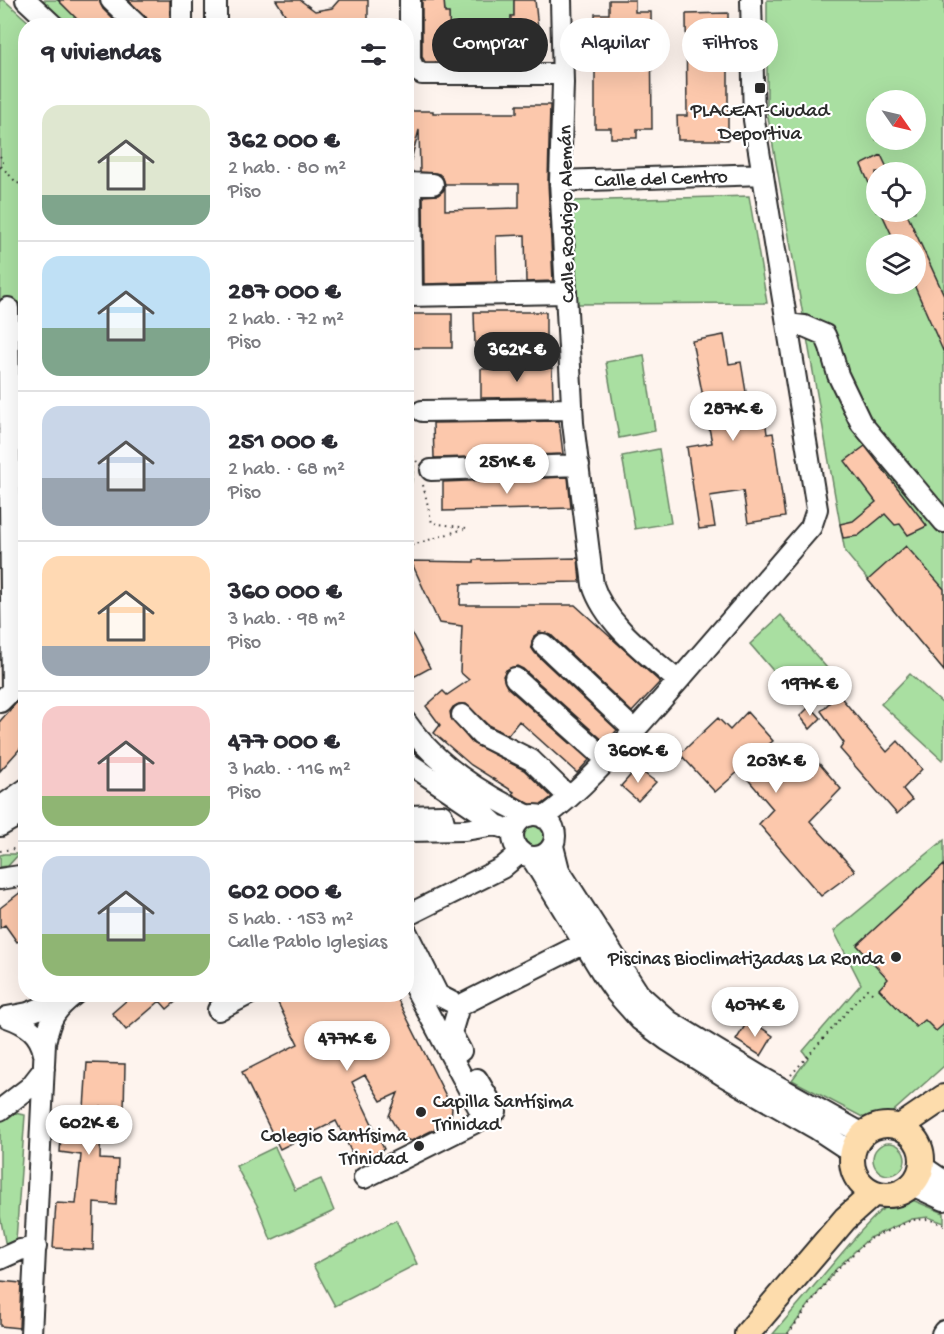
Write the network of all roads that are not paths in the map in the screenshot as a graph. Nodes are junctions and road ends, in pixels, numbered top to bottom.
1 (27, 0) edge
2 (111, 0) edge
3 (182, 0) edge
4 (216, 0) edge
5 (410, 0) edge
6 (561, 0) edge
7 (752, 0) edge
8 (46, 18) edge
9 (130, 18) edge
10 (182, 18) edge
11 (216, 18) edge
12 (410, 18) edge
13 (414, 67) edge
14 (562, 74) junction
15 (763, 174) junction
16 (560, 181) junction
17 (414, 183) edge
18 (433, 184) dead end
19 (566, 293) junction
20 (414, 296) edge
21 (11, 309) edge
22 (787, 324) junction
23 (572, 409) junction
24 (422, 411) dead end
25 (579, 465) junction
26 (424, 472) road end
27 (11, 480) edge
28 (944, 522) edge
29 (543, 644) dead end
30 (515, 678) dead end
31 (678, 681) junction
32 (0, 702) edge
33 (462, 715) dead end
34 (634, 730) junction
35 (414, 733) edge
36 (607, 760) junction
37 (414, 767) edge
38 (18, 795) edge
39 (565, 801) junction
40 (0, 807) edge
41 (18, 816) edge
42 (414, 816) edge
43 (0, 826) edge
44 (505, 827) junction
45 (545, 827) junction
46 (446, 830) junction
47 (414, 831) edge
48 (526, 855) junction
49 (18, 876) edge
50 (0, 879) edge
51 (414, 912) edge
52 (584, 943) junction
53 (414, 947) edge
54 (414, 986) edge
55 (54, 1002) edge
56 (65, 1002) edge
57 (73, 1002) edge
58 (234, 1002) edge
59 (459, 1006) junction
60 (218, 1010) dead end
61 (31, 1011) junction
62 (4, 1018) edge
63 (53, 1024) junction
64 (44, 1062) junction
65 (944, 1098) edge
66 (8, 1104) edge
67 (41, 1107) junction
68 (484, 1118) junction
69 (900, 1127) junction
70 (857, 1154) junction
71 (918, 1165) junction
72 (364, 1178) dead end
73 (944, 1181) edge
74 (874, 1193) junction
75 (944, 1200) edge
76 (845, 1220) junction
77 (36, 1253) junction
78 (0, 1259) edge
79 (31, 1334) edge
80 (747, 1334) edge

1 - 8 street
2 - 9 street
3 - 10 street
4 - 11 street
5 - 12 street
6 - 14 street, Calle Rodrigo Alemán
7 - 15 street
13 - 14 street
14 - 16 street, Calle Rodrigo Alemán
15 - 16 street, Calle del Centro
15 - 22 street
16 - 19 street, Calle Rodrigo Alemán
17 - 18 street
19 - 20 street
19 - 23 street, Calle Rodrigo Alemán
21 - 27 street
22 - 28 street
22 - 31 street
23 - 24 street
23 - 25 street, Calle Rodrigo Alemán
25 - 26 street
25 - 31 street, Calle Rodrigo Alemán
27 - 32 street
29 - 34 street
30 - 36 street
31 - 34 street
33 - 39 street
34 - 36 street
35 - 45 street
36 - 39 street
37 - 44 street
38 - 40 street
39 - 45 street
41 - 43 street
42 - 46 street
44 - 45 street
44 - 46 street
44 - 48 street
45 - 48 street
45 - 70 street
46 - 47 street
48 - 51 street
48 - 52 street
49 - 50 street
52 - 59 street
52 - 70 street
53 - 59 street
54 - 68 street
55 - 61 street
56 - 63 street
57 - 63 street
58 - 60 street
59 - 68 street
61 - 62 street
61 - 63 street
62 - 63 street
62 - 64 street
63 - 64 street
64 - 66 street
64 - 67 street
65 - 69 main road
65 - 71 main road
66 - 67 street
67 - 77 street
68 - 72 street
69 - 70 main road
69 - 71 main road
70 - 74 main road
70 - 76 main road
71 - 73 street
71 - 74 main road
71 - 75 street
74 - 76 main road
76 - 80 main road
77 - 78 street
77 - 79 street

